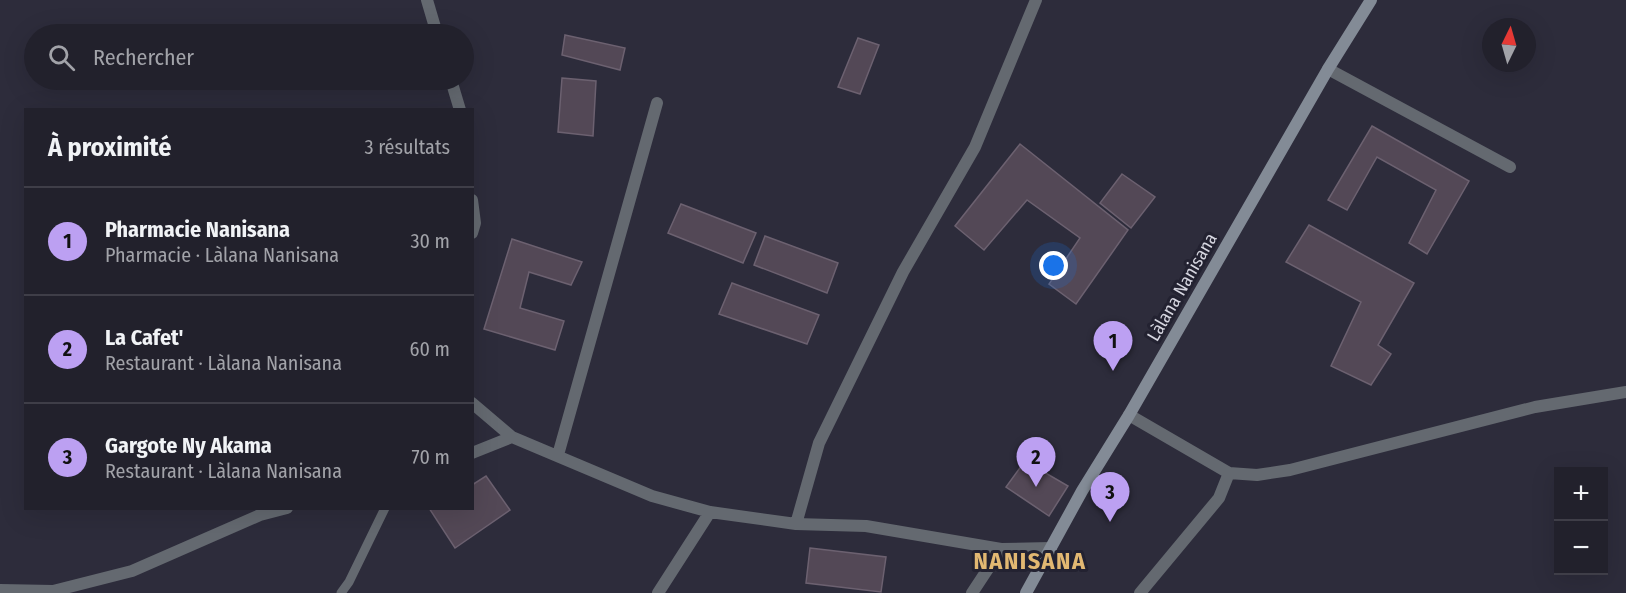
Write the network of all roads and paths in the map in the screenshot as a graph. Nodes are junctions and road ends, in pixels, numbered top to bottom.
1 (427, 0) edge
2 (1036, 0) edge
3 (1371, 0) edge
4 (434, 24) edge
5 (1328, 69) junction
6 (454, 90) edge
7 (657, 103) dead end
8 (459, 108) edge
9 (1510, 167) dead end
10 (1626, 392) edge
11 (474, 405) edge
12 (1130, 415) junction
13 (512, 437) junction
14 (474, 452) edge
15 (558, 455) junction
16 (1229, 473) junction
17 (279, 510) edge
18 (384, 510) edge
19 (710, 512) junction
20 (796, 524) junction
21 (1051, 548) junction
22 (1001, 549) junction
23 (0, 590) edge
24 (341, 593) edge
25 (658, 593) edge
26 (972, 593) edge
27 (1026, 593) edge
28 (1140, 593) edge

1 - 4 street
2 - 20 street
3 - 5 street, Làlana Nanisana
5 - 9 street
5 - 12 street, Làlana Nanisana
6 - 8 street
7 - 15 street
10 - 16 street
11 - 13 street
12 - 16 street
12 - 21 street, Làlana Nanisana
13 - 14 street
13 - 15 street
15 - 19 street
16 - 28 street
17 - 23 street
18 - 24 lane
19 - 20 street
19 - 25 street
20 - 22 street
21 - 22 street
21 - 27 street, Làlana Nanisana
22 - 26 street

